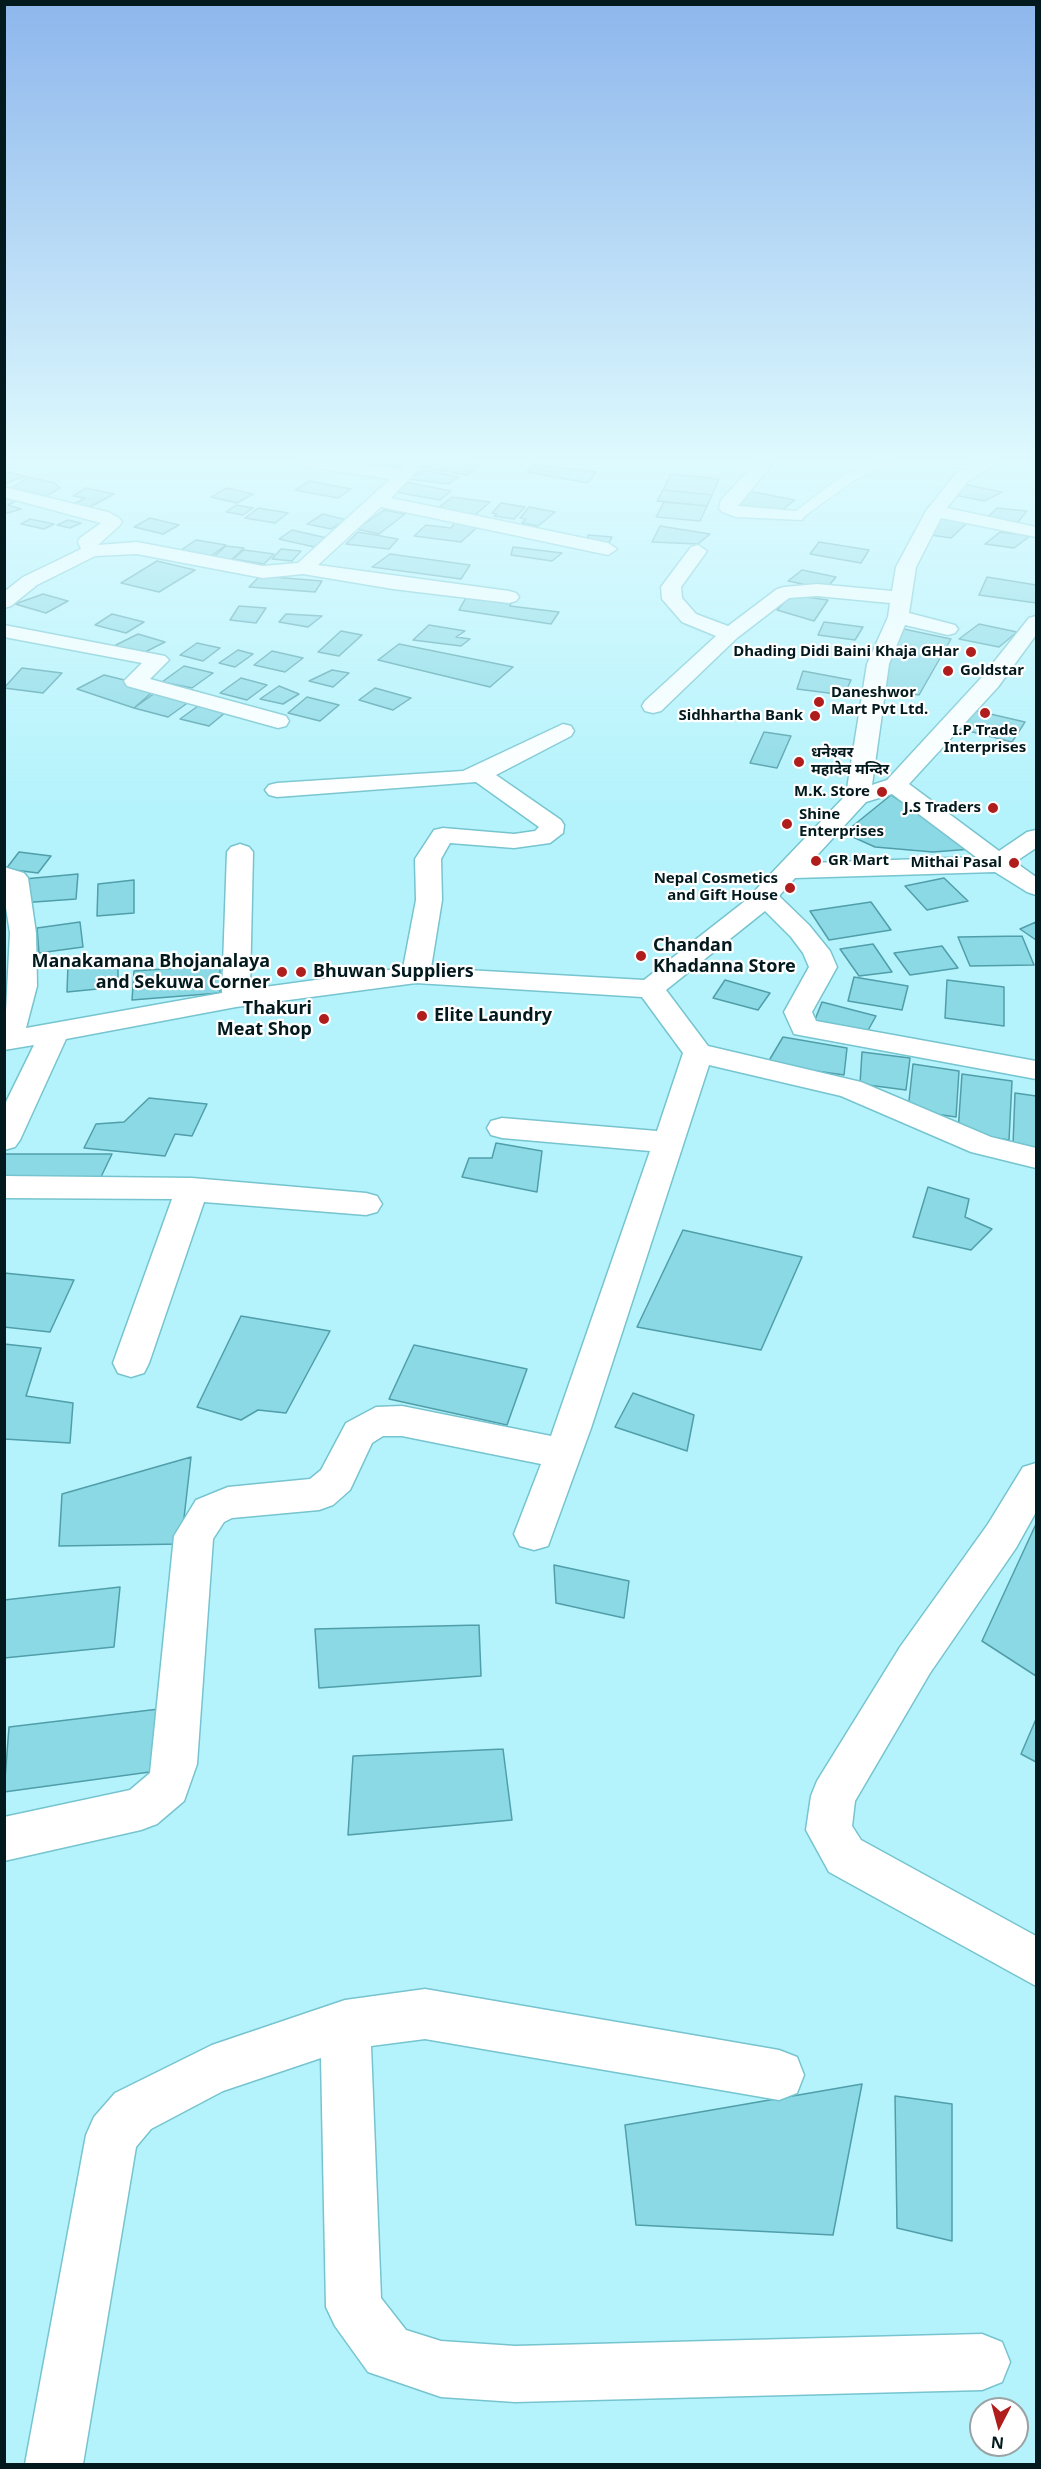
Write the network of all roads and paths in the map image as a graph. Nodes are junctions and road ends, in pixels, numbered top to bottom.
1 (5, 577) edge
2 (38, 577) edge
3 (358, 577) edge
4 (678, 577) edge
5 (905, 577) edge
6 (30, 581) junction
7 (509, 597) dead end
8 (4, 603) edge
9 (900, 608) junction
10 (1036, 621) edge
11 (948, 629) dead end
12 (4, 630) edge
13 (730, 634) junction
14 (653, 706) dead end
15 (278, 721) dead end
16 (563, 731) dead end
17 (480, 774) junction
18 (895, 785) junction
19 (277, 790) dead end
20 (858, 797) junction
21 (1036, 837) edge
22 (240, 852) dead end
23 (1000, 863) junction
24 (788, 871) junction
25 (4, 875) edge
26 (1036, 887) edge
27 (764, 896) junction
28 (416, 975) junction
29 (651, 989) junction
30 (236, 999) junction
31 (56, 1031) junction
32 (6, 1040) edge
33 (698, 1053) junction
34 (1036, 1070) edge
35 (502, 1128) dead end
36 (4, 1140) edge
37 (668, 1142) junction
38 (1036, 1158) edge
39 (4, 1187) edge
40 (192, 1189) junction
41 (366, 1204) dead end
42 (131, 1363) dead end
43 (564, 1454) junction
44 (1036, 1478) edge
45 (534, 1534) dead end
46 (4, 1839) edge
47 (1036, 1962) edge
48 (345, 2025) junction
49 (779, 2075) dead end
50 (982, 2362) dead end
51 (54, 2464) edge

1 - 6 street
2 - 6 street
3 - 7 street
4 - 13 street
5 - 9 street
6 - 8 street
9 - 11 street
9 - 13 street
9 - 20 street
10 - 18 street
12 - 15 street
13 - 14 street
16 - 17 street
17 - 19 street
17 - 28 street
18 - 20 street
18 - 23 street
20 - 24 street
21 - 23 street
22 - 30 street
23 - 24 street
23 - 26 street
24 - 27 street
25 - 32 street
27 - 29 street
27 - 34 street
28 - 29 street
28 - 30 street
29 - 33 street
30 - 31 street
31 - 32 street
31 - 36 street
33 - 37 street
33 - 38 street
35 - 37 street
37 - 43 street
39 - 40 street
40 - 41 street
40 - 42 street
43 - 45 street
43 - 46 street
44 - 47 street
48 - 49 street
48 - 50 street
48 - 51 street

